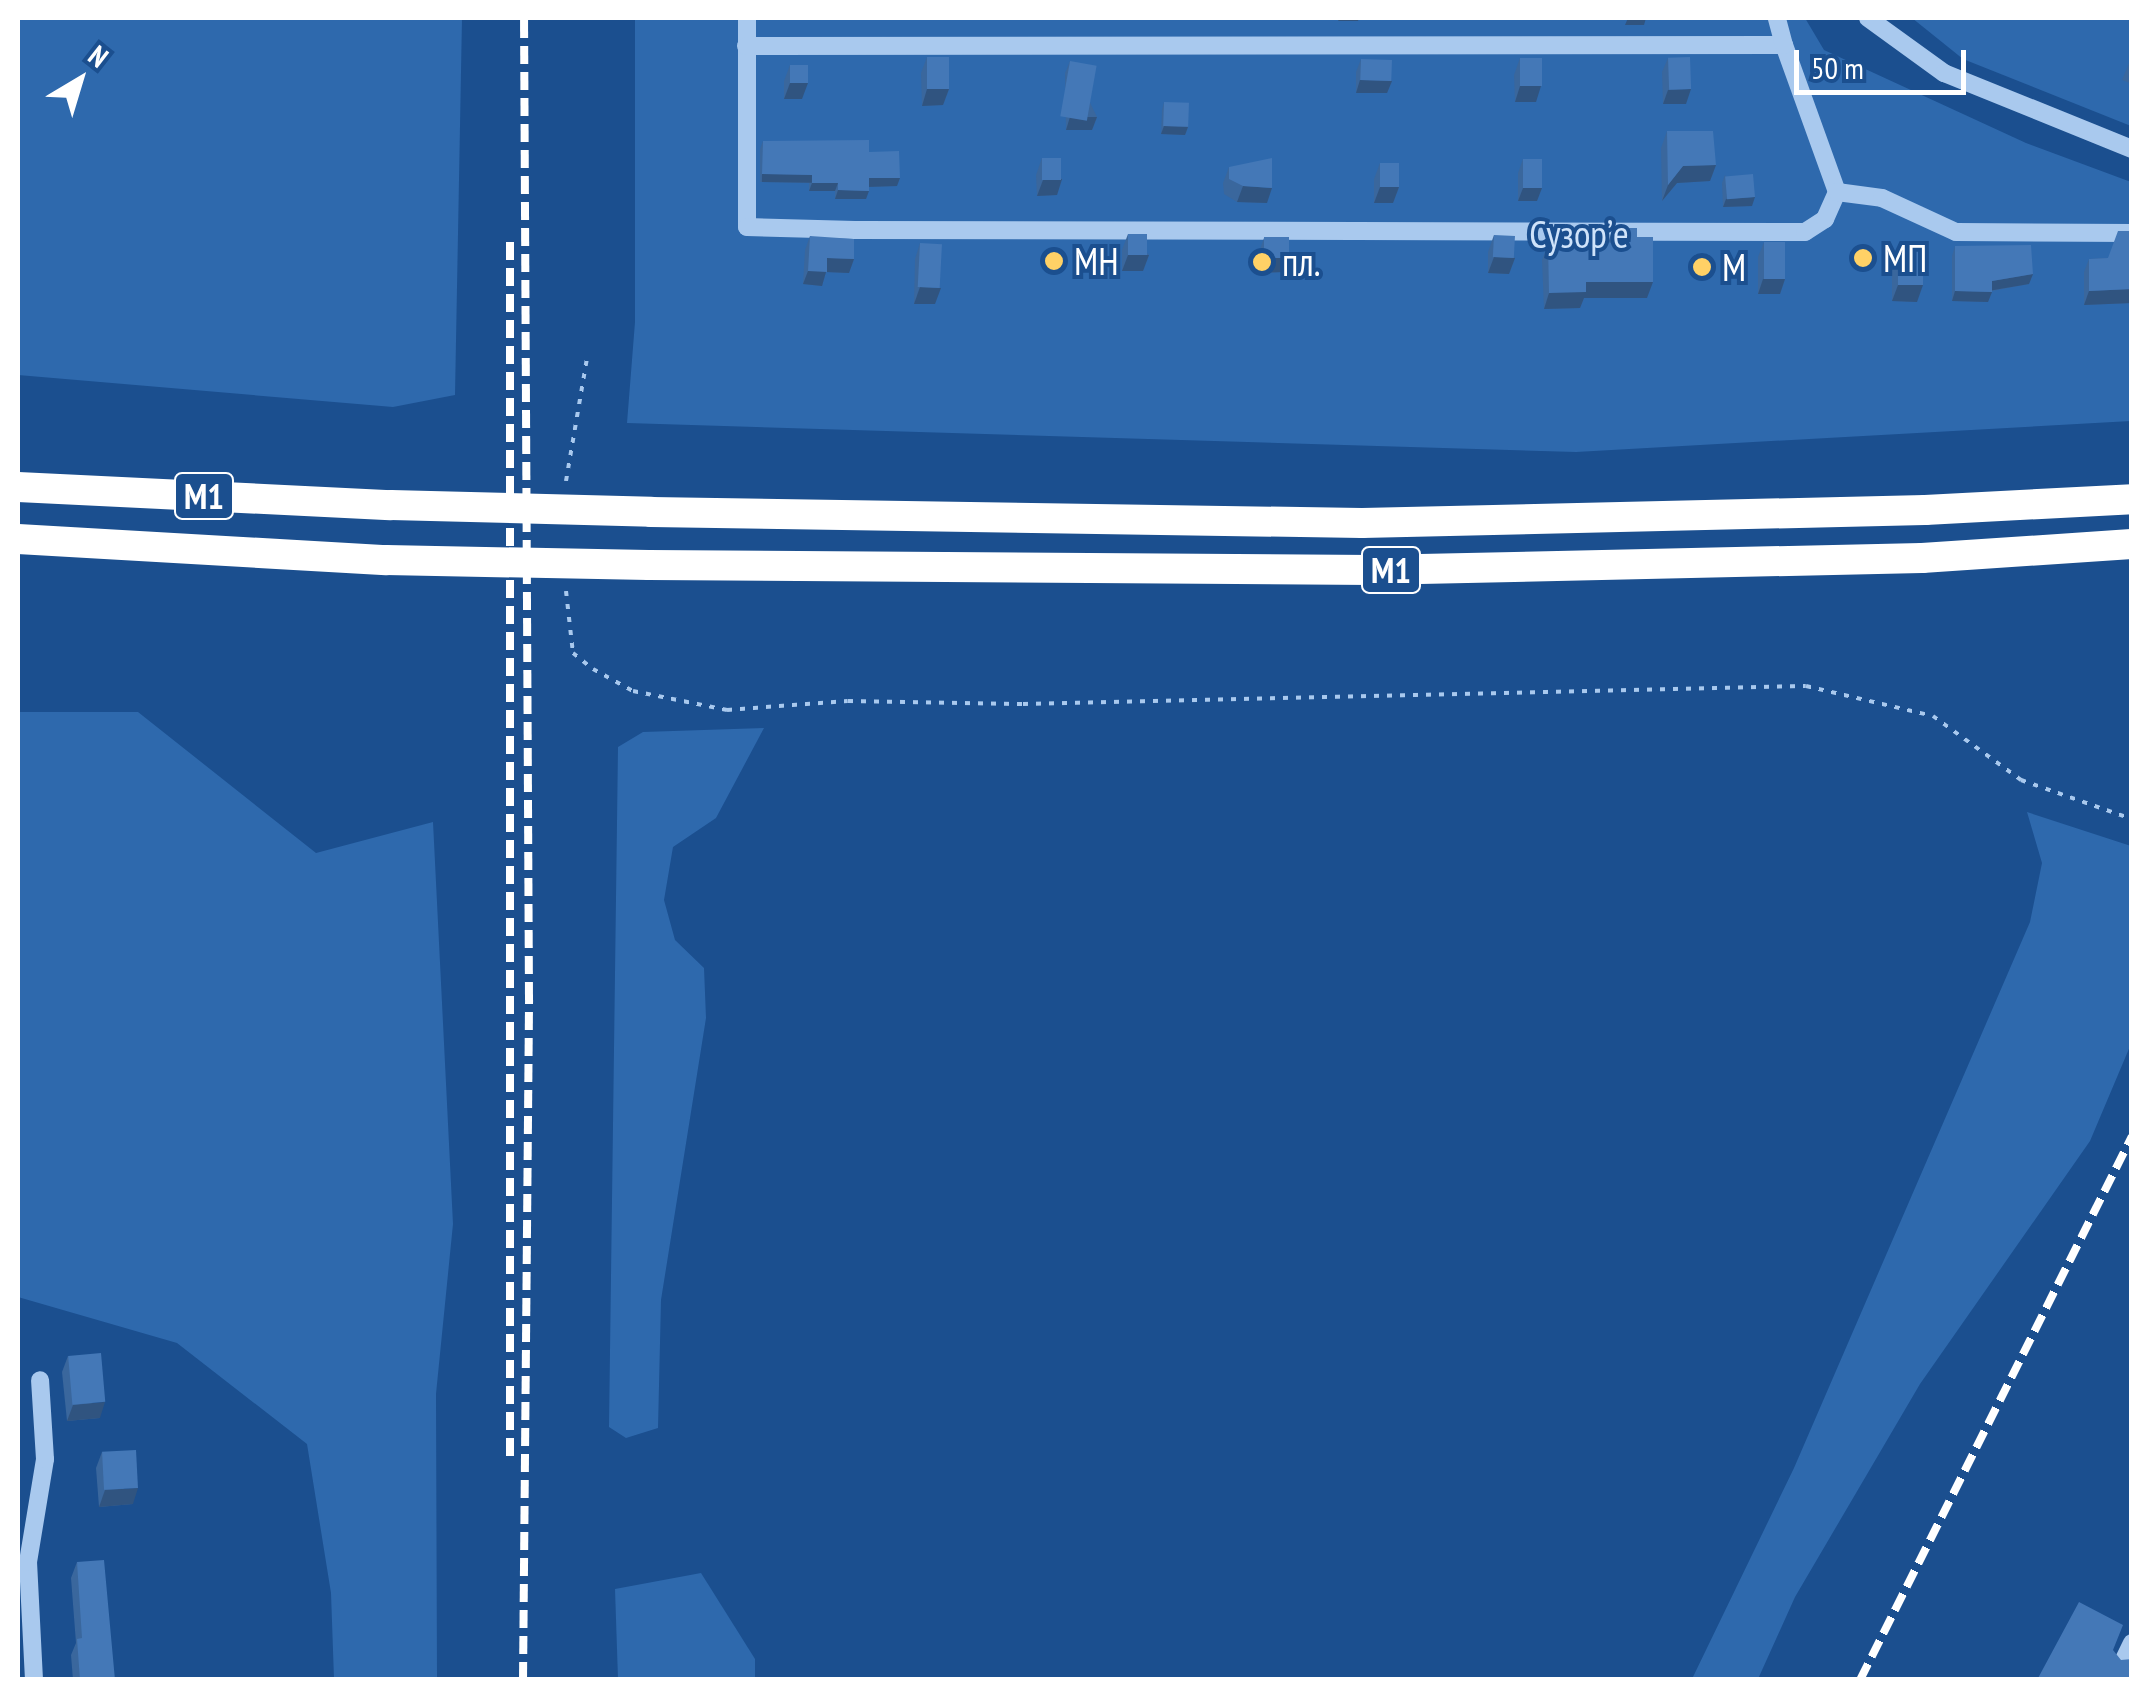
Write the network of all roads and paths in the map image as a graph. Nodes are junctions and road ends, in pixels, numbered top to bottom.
1 (747, 18) edge
2 (1777, 18) edge
3 (1868, 18) edge
4 (1784, 45) junction
5 (746, 46) junction
6 (2132, 149) edge
7 (1838, 192) junction
8 (2132, 233) edge
9 (587, 358) dead end
10 (18, 487) edge
11 (566, 491) dead end
12 (2132, 499) edge
13 (18, 539) edge
14 (2132, 544) edge
15 (566, 584) dead end
16 (2132, 819) edge
17 (40, 1380) dead end
18 (23, 1560) edge
19 (2132, 1642) edge
20 (34, 1680) edge
21 (2114, 1680) edge

1 - 5 street
2 - 4 street
3 - 6 street
4 - 5 street
4 - 7 street
5 - 7 street
7 - 8 street
9 - 11 path
10 - 12 highway, М1, bridge
13 - 14 highway, М1, bridge
15 - 16 path
17 - 18 street
18 - 20 street
19 - 21 street

